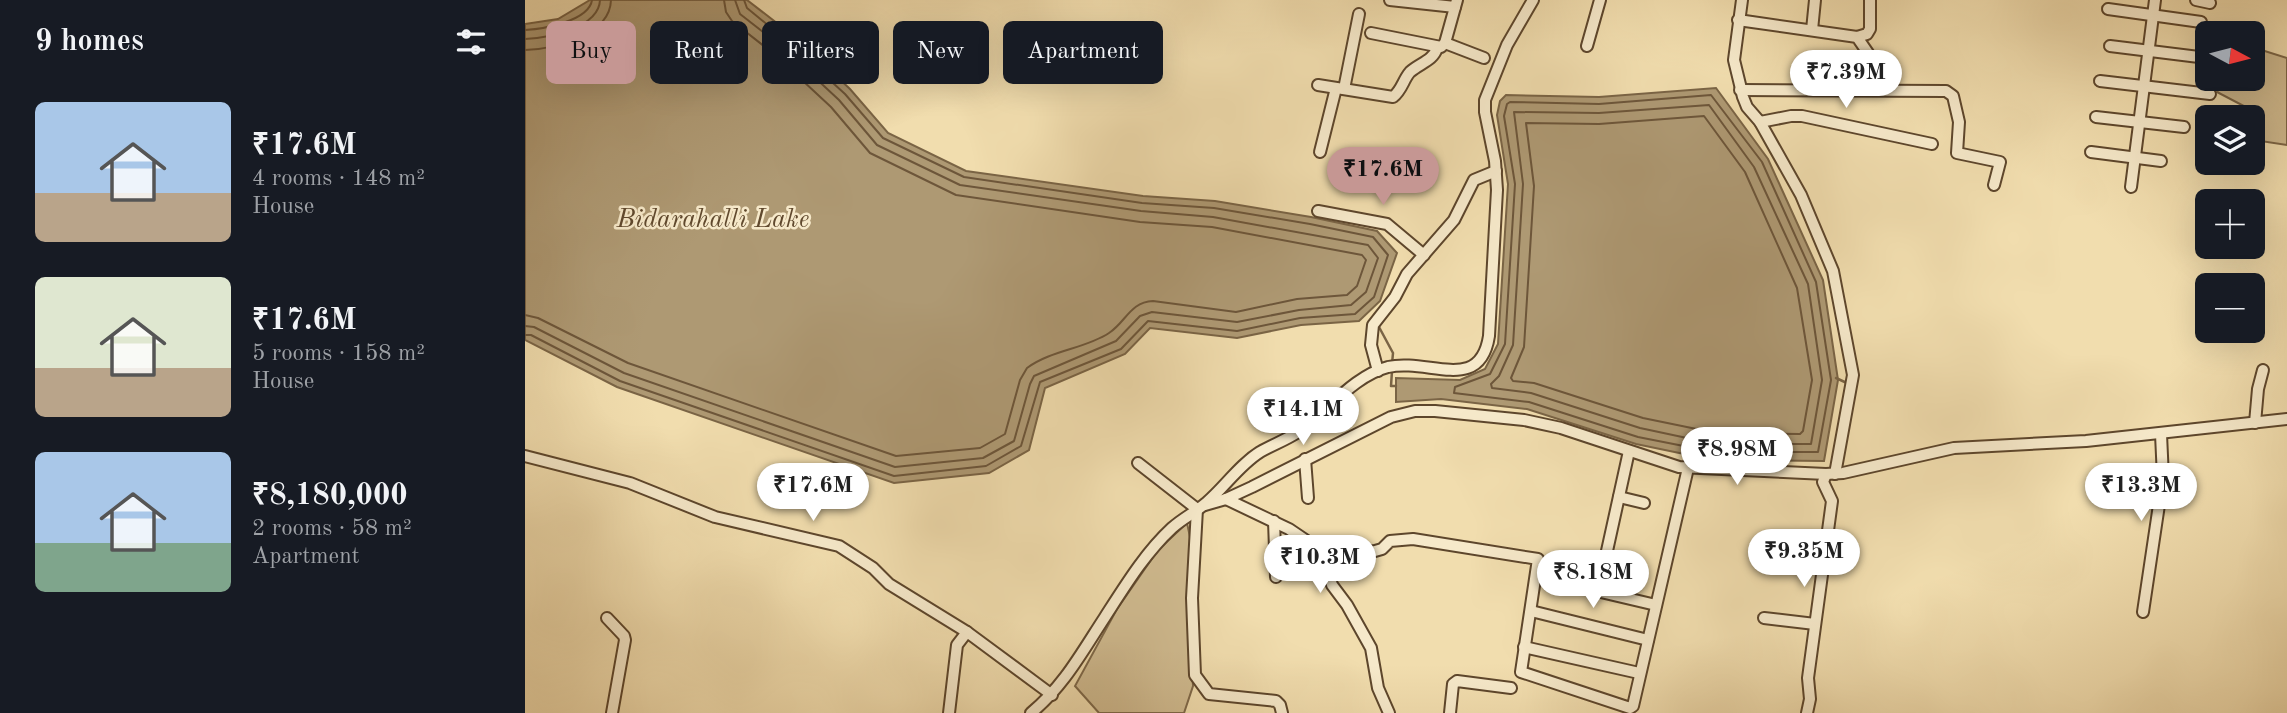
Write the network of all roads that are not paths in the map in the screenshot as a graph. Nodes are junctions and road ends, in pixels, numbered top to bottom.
1 (1390, 0) edge
2 (1517, 0) edge
3 (1600, 0) edge
4 (1742, 0) edge
5 (1815, 0) edge
6 (1870, 0) edge
7 (2155, 0) edge
8 (2196, 0) edge
9 (1531, 3) edge
10 (2210, 3) dead end
11 (1456, 4) edge
12 (2108, 9) dead end
13 (1359, 14) dead end
14 (2153, 15) junction
15 (1738, 19) junction
16 (2195, 21) edge
17 (1812, 30) junction
18 (1371, 33) dead end
19 (1857, 37) junction
20 (1441, 45) junction
21 (1587, 46) dead end
22 (2109, 46) dead end
23 (2148, 50) junction
24 (2195, 56) edge
25 (1484, 58) dead end
26 (2100, 80) dead end
27 (1318, 85) dead end
28 (2144, 85) junction
29 (1340, 89) junction
30 (1740, 90) junction
31 (1853, 90) junction
32 (2210, 94) dead end
33 (2096, 117) dead end
34 (1760, 122) junction
35 (2139, 122) junction
36 (2184, 127) dead end
37 (1932, 144) dead end
38 (1320, 152) dead end
39 (2091, 152) dead end
40 (2134, 158) junction
41 (2161, 161) dead end
42 (1496, 171) junction
43 (1994, 185) dead end
44 (2131, 187) dead end
45 (1318, 211) dead end
46 (1424, 255) junction
47 (1384, 369) junction
48 (2263, 370) dead end
49 (2287, 419) edge
50 (2255, 423) junction
51 (2161, 434) junction
52 (1629, 451) junction
53 (525, 456) edge
54 (1305, 458) junction
55 (1138, 463) dead end
56 (1688, 468) junction
57 (1831, 474) junction
58 (1619, 497) junction
59 (1308, 498) dead end
60 (1226, 499) junction
61 (1644, 503) dead end
62 (1201, 507) junction
63 (1274, 521) junction
64 (1323, 555) junction
65 (1633, 567) dead end
66 (1537, 577) junction
67 (1276, 578) dead end
68 (1656, 605) junction
69 (1531, 611) junction
70 (2143, 612) dead end
71 (607, 618) dead end
72 (1764, 618) dead end
73 (1815, 624) junction
74 (967, 632) junction
75 (1648, 640) junction
76 (1524, 647) junction
77 (1639, 673) junction
78 (1511, 688) dead end
79 (1052, 695) junction
80 (612, 713) edge
81 (949, 713) edge
82 (1031, 713) edge
83 (1282, 713) edge
84 (1389, 713) edge
85 (1450, 713) edge
86 (1807, 713) edge

1 - 11 street
2 - 9 street
3 - 21 street
4 - 15 street
5 - 17 street
6 - 19 street
7 - 14 street
8 - 10 street
9 - 42 street
11 - 20 street
12 - 14 street
13 - 29 street
14 - 16 street
14 - 23 street
15 - 17 street
15 - 30 street
17 - 19 street
18 - 20 street
19 - 31 street
20 - 25 street
20 - 29 street
22 - 23 street
23 - 24 street
23 - 28 street
26 - 28 street
27 - 29 street
28 - 32 street
28 - 35 street
29 - 38 street
30 - 31 street
30 - 34 street
31 - 43 street
33 - 35 street
34 - 37 street
34 - 57 street
35 - 36 street
35 - 40 street
39 - 40 street
40 - 41 street
40 - 44 street
42 - 46 street
42 - 47 street
45 - 46 street
46 - 47 street
47 - 62 street
48 - 50 street
49 - 50 street
50 - 51 street
51 - 57 street
51 - 70 street
52 - 54 street
52 - 56 street
52 - 58 street
53 - 74 street
54 - 59 street
54 - 60 street
55 - 62 street
56 - 57 street
56 - 68 street
57 - 73 street
58 - 61 street
58 - 65 street
60 - 62 street
60 - 63 street
62 - 79 street
62 - 83 street
63 - 64 street
63 - 67 street
64 - 66 street
64 - 84 street
66 - 68 street
66 - 69 street
68 - 75 street
69 - 75 street
69 - 76 street
71 - 80 street
72 - 73 street
73 - 86 street
74 - 79 street
74 - 81 street
75 - 77 street
76 - 77 street
76 - 77 street
78 - 85 street
79 - 82 street

